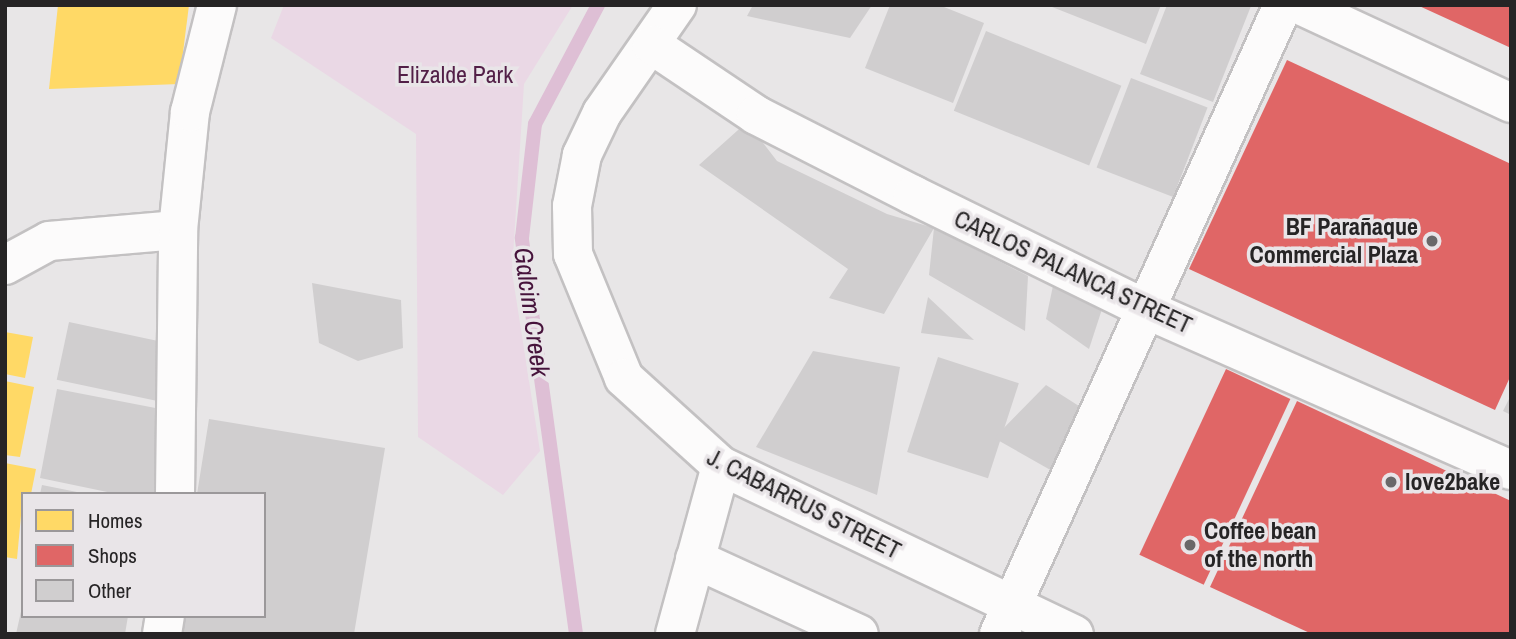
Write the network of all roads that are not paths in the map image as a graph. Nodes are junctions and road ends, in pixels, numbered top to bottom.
1 (217, 5) edge
2 (677, 5) edge
3 (1283, 5) edge
4 (1300, 5) edge
5 (652, 45) junction
6 (1511, 103) edge
7 (178, 230) junction
8 (5, 265) edge
9 (1150, 310) junction
10 (721, 466) junction
11 (1511, 470) edge
12 (175, 492) edge
13 (695, 559) junction
14 (1006, 619) edge
15 (675, 634) edge
16 (859, 634) edge
17 (1074, 634) edge

1 - 7 street
2 - 5 street, J. CABARRUS STREET
3 - 9 street
4 - 6 street
5 - 9 street, CARLOS PALANCA STREET
5 - 10 street, J. CABARRUS STREET
7 - 8 street
7 - 12 street
9 - 11 street, CARLOS PALANCA STREET
9 - 14 street
10 - 13 street
10 - 14 street, J. CABARRUS STREET
13 - 15 street
13 - 16 street
14 - 17 street, J. CABARRUS STREET

